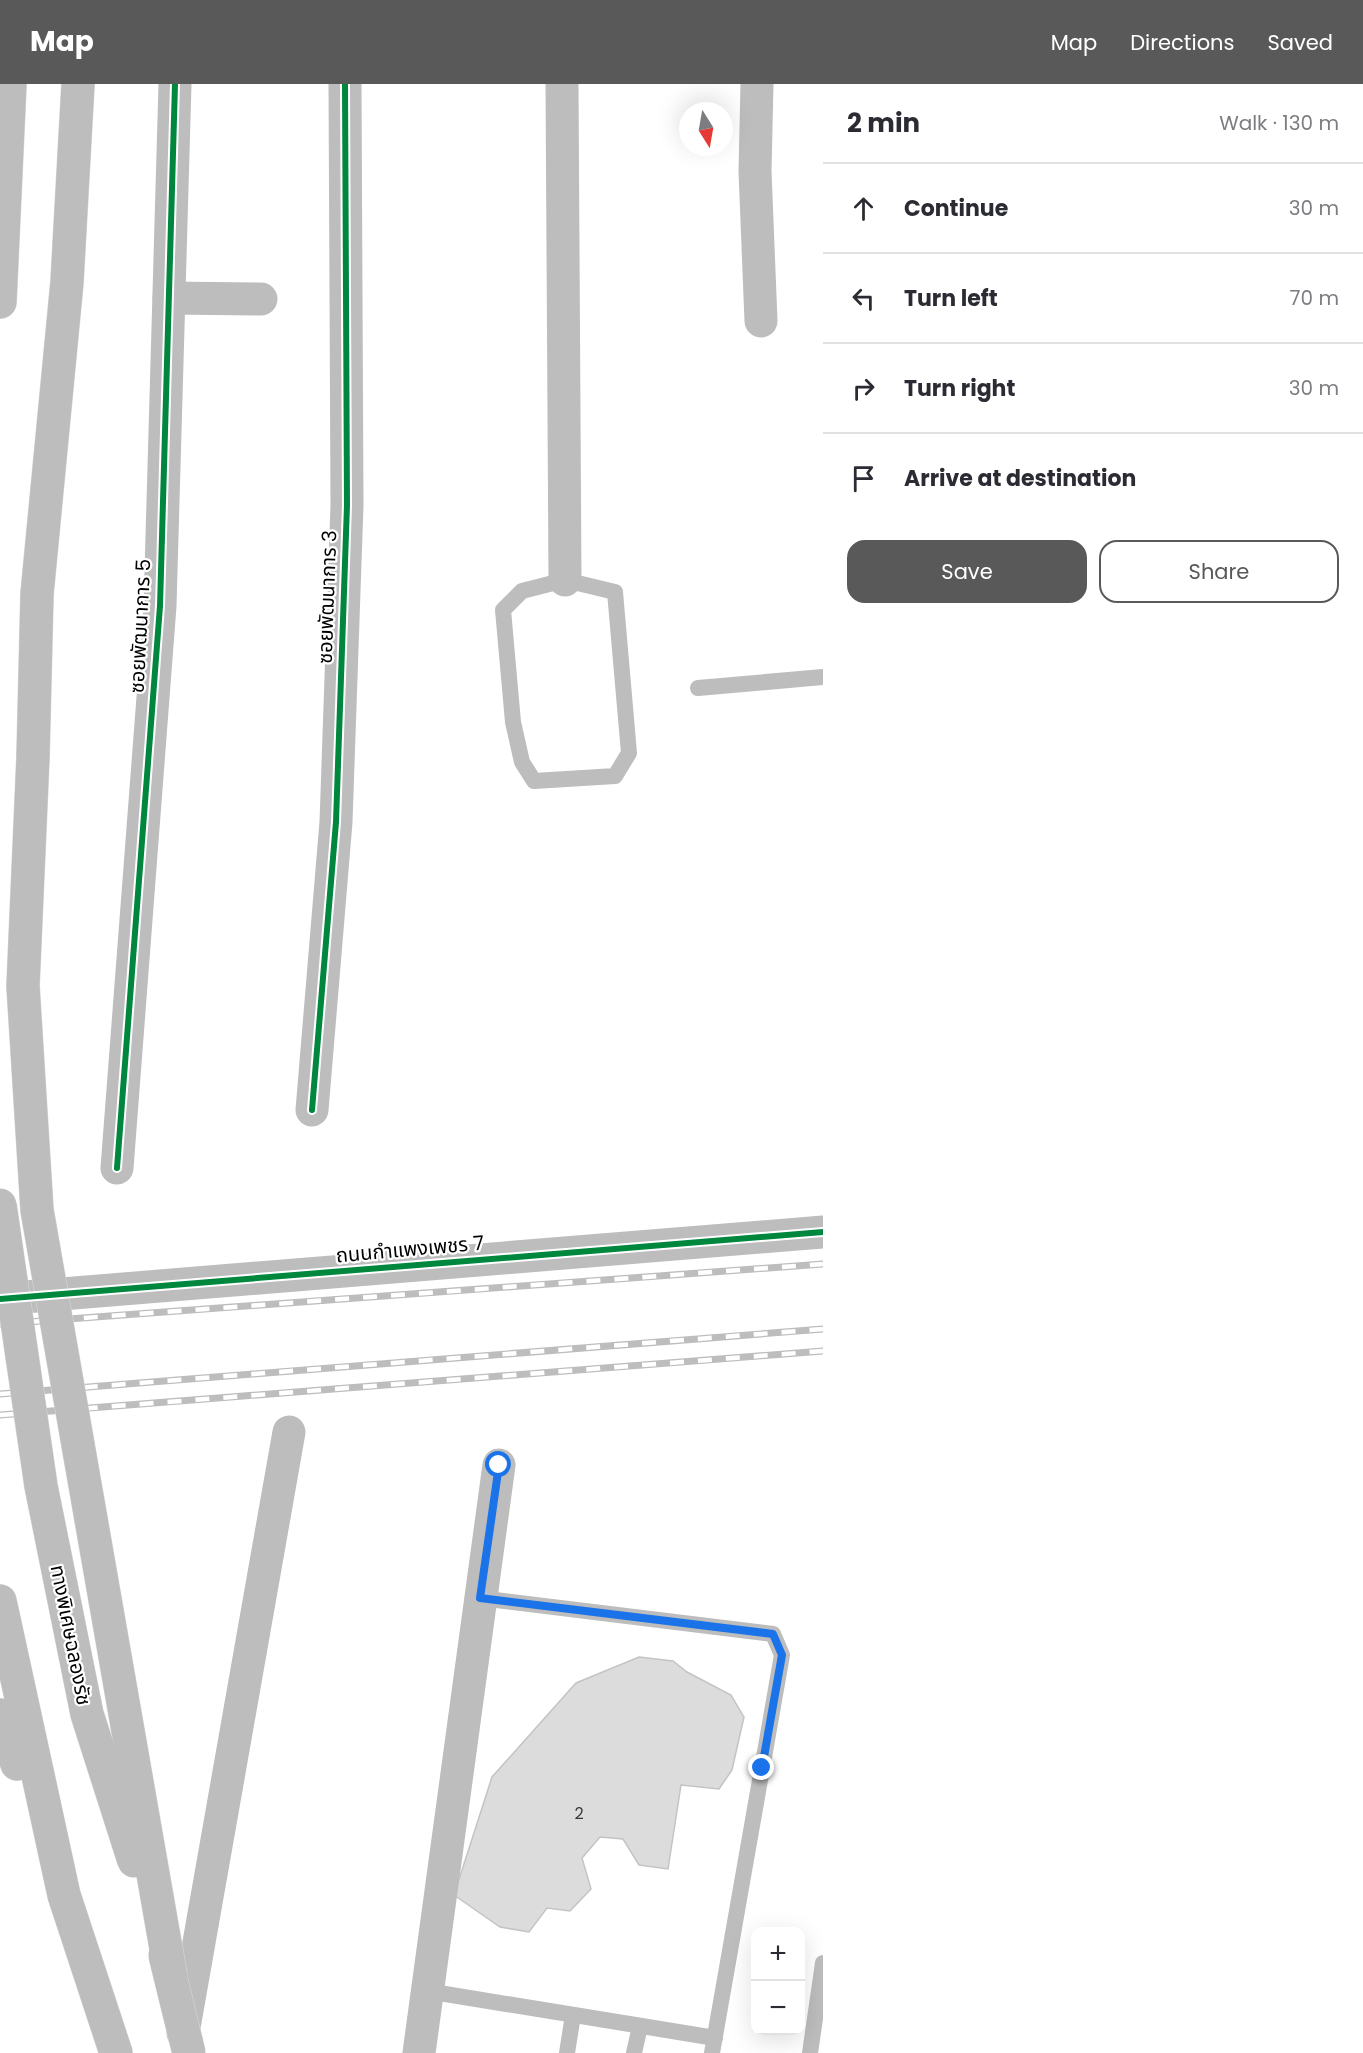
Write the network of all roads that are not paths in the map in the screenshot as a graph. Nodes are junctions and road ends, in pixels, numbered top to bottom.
1 (10, 84) edge
2 (78, 84) edge
3 (175, 84) edge
4 (345, 84) edge
5 (562, 84) edge
6 (757, 84) edge
7 (169, 298) junction
8 (261, 300) dead end
9 (0, 302) edge
10 (761, 321) dead end
11 (565, 580) junction
12 (823, 677) edge
13 (698, 688) dead end
14 (312, 1110) dead end
15 (117, 1168) dead end
16 (0, 1205) edge
17 (823, 1232) edge
18 (0, 1299) edge
19 (289, 1432) dead end
20 (499, 1465) dead end
21 (480, 1598) junction
22 (0, 1600) edge
23 (0, 1714) edge
24 (64, 1895) junction
25 (823, 1963) edge
26 (171, 1977) junction
27 (427, 1991) junction
28 (573, 2015) junction
29 (640, 2026) junction
30 (714, 2046) edge
31 (116, 2053) edge
32 (180, 2053) edge
33 (189, 2053) edge
34 (418, 2053) edge
35 (567, 2053) edge
36 (634, 2053) edge
37 (810, 2053) edge

1 - 9 main road
2 - 26 main road, bridge
3 - 7 main road, ซอยพัฒนาการ 5
4 - 14 main road, ซอยพัฒนาการ 3
5 - 11 main road
6 - 10 main road
7 - 8 main road
7 - 15 main road, ซอยพัฒนาการ 5
11 - 11 lane
12 - 13 lane
16 - 26 main road, ทางพิเศษฉลองรัช, bridge
17 - 18 main road, ถนนกำแพงเพชร 7
19 - 32 main road
20 - 21 main road
21 - 27 main road
21 - 30 lane
22 - 24 main road
23 - 24 main road
24 - 31 main road
25 - 37 lane
26 - 33 main road, ทางพิเศษฉลองรัช, bridge
27 - 28 lane
27 - 34 main road
28 - 29 lane
28 - 35 lane
29 - 30 lane
29 - 36 lane

